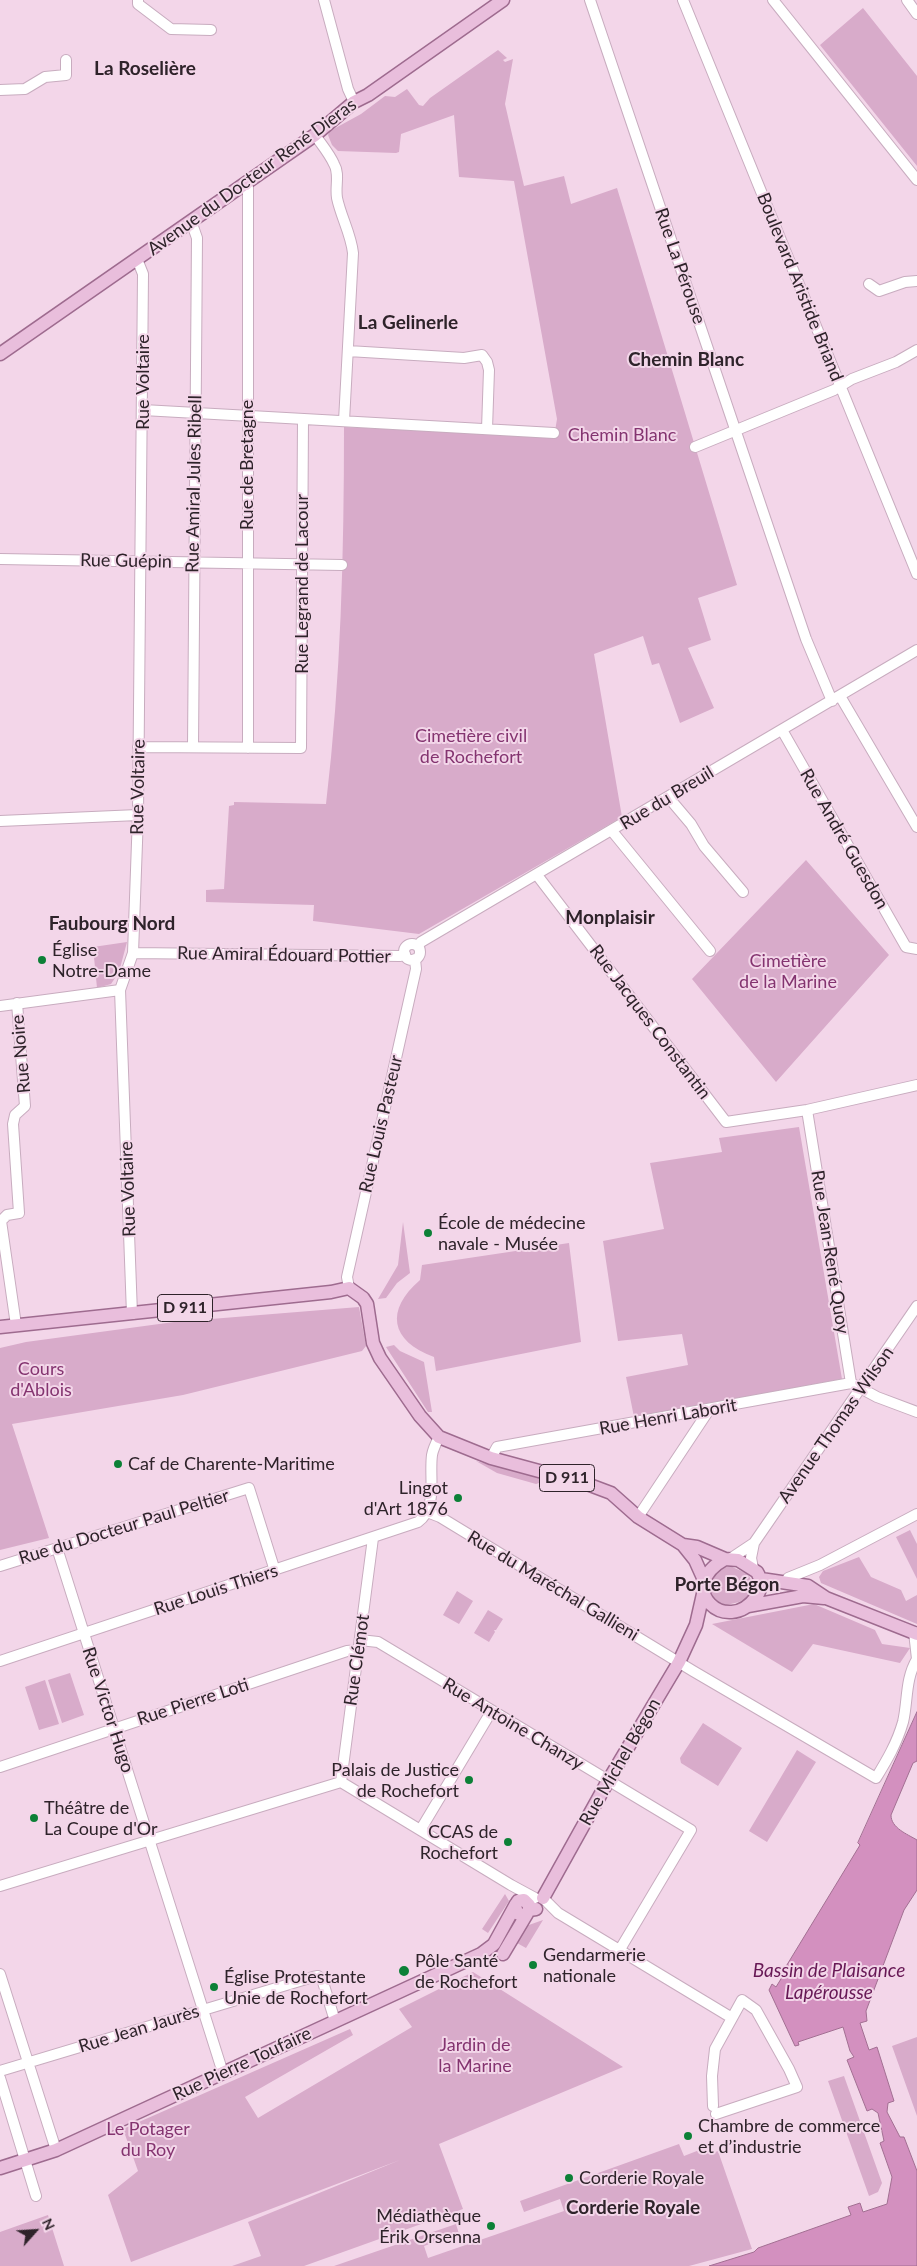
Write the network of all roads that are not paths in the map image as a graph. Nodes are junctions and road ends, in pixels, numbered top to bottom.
1 (138, 0) edge
2 (324, 0) edge
3 (503, 0) edge
4 (590, 0) edge
5 (683, 0) edge
6 (773, 0) edge
7 (906, 0) edge
8 (917, 14) edge
9 (211, 30) dead end
10 (66, 60) dead end
11 (0, 90) edge
12 (354, 102) junction
13 (315, 135) junction
14 (917, 180) edge
15 (247, 182) junction
16 (190, 221) junction
17 (137, 259) junction
18 (917, 281) edge
19 (869, 284) dead end
20 (917, 350) edge
21 (348, 351) junction
22 (0, 354) edge
23 (840, 385) junction
24 (143, 410) junction
25 (195, 413) junction
26 (248, 416) junction
27 (302, 419) junction
28 (344, 421) junction
29 (487, 429) junction
30 (736, 430) junction
31 (554, 433) dead end
32 (695, 447) dead end
33 (0, 559) edge
34 (140, 562) junction
35 (193, 563) junction
36 (247, 563) junction
37 (302, 564) junction
38 (342, 565) dead end
39 (917, 574) edge
40 (917, 650) edge
41 (836, 698) junction
42 (782, 730) junction
43 (193, 747) junction
44 (138, 748) junction
45 (248, 748) junction
46 (669, 798) junction
47 (138, 815) junction
48 (0, 821) edge
49 (917, 827) edge
50 (612, 831) junction
51 (537, 875) junction
52 (742, 892) dead end
53 (418, 946) junction
54 (917, 949) edge
55 (710, 951) dead end
56 (133, 953) junction
57 (405, 954) junction
58 (415, 959) junction
59 (120, 990) junction
60 (17, 1003) junction
61 (0, 1006) edge
62 (917, 1085) edge
63 (807, 1110) junction
64 (349, 1288) junction
65 (917, 1306) edge
66 (132, 1314) junction
67 (16, 1326) junction
68 (0, 1327) edge
69 (851, 1383) junction
70 (862, 1388) junction
71 (709, 1410) junction
72 (917, 1412) edge
73 (439, 1437) junction
74 (491, 1458) junction
75 (427, 1512) junction
76 (917, 1514) edge
77 (638, 1517) junction
78 (373, 1538) junction
79 (754, 1543) junction
80 (683, 1546) junction
81 (57, 1548) junction
82 (728, 1559) junction
83 (820, 1565) junction
84 (0, 1566) edge
85 (753, 1568) junction
86 (275, 1571) junction
87 (761, 1579) junction
88 (704, 1580) junction
89 (786, 1582) junction
90 (808, 1586) junction
91 (703, 1594) junction
92 (826, 1598) junction
93 (767, 1603) junction
94 (748, 1606) junction
95 (719, 1611) junction
96 (696, 1625) junction
97 (84, 1633) junction
98 (916, 1633) edge
99 (359, 1645) junction
100 (917, 1659) edge
101 (0, 1661) edge
102 (679, 1662) junction
103 (491, 1712) junction
104 (114, 1728) junction
105 (0, 1767) edge
106 (608, 1781) junction
107 (340, 1782) junction
108 (420, 1829) junction
109 (149, 1839) junction
110 (511, 1885) junction
111 (0, 1886) edge
112 (531, 1904) junction
113 (497, 1950) joint
114 (619, 1951) junction
115 (0, 1974) edge
116 (203, 2010) junction
117 (732, 2018) junction
118 (335, 2021) junction
119 (28, 2063) junction
120 (0, 2071) edge
121 (223, 2073) junction
122 (0, 2078) edge
123 (56, 2150) junction
124 (26, 2161) junction
125 (0, 2168) edge
126 (36, 2196) dead end

1 - 9 street
2 - 12 street
3 - 12 main road, Avenue du Docteur René Dieras
4 - 30 street, Rue La Pérouse
5 - 23 street, Boulevard Aristide Briand
6 - 14 street
7 - 8 street
10 - 11 street
12 - 13 main road, Avenue du Docteur René Dieras
13 - 15 main road, Avenue du Docteur René Dieras
13 - 21 street
15 - 16 main road, Avenue du Docteur René Dieras
15 - 26 street, Rue de Bretagne
16 - 17 main road, Avenue du Docteur René Dieras
16 - 25 street, Rue Amiral Jules Ribell
17 - 22 main road, Avenue du Docteur René Dieras
17 - 24 street, Rue Voltaire
18 - 19 street
20 - 23 street
21 - 28 street
21 - 29 street
23 - 30 street
23 - 39 street, Boulevard Aristide Briand
24 - 25 street
24 - 34 street, Rue Voltaire
25 - 26 street
25 - 35 street, Rue Amiral Jules Ribell
26 - 27 street
26 - 36 street, Rue de Bretagne
27 - 28 street
27 - 37 street, Rue Legrand de Lacour
28 - 29 street
29 - 31 street
30 - 32 street
30 - 41 street, Rue La Pérouse
33 - 34 street, Rue Guépin
34 - 35 street, Rue Guépin
34 - 44 street, Rue Voltaire
35 - 36 street, Rue Guépin
35 - 43 street, Rue Amiral Jules Ribell
36 - 37 street, Rue Guépin
36 - 45 street, Rue de Bretagne
37 - 38 street, Rue Guépin
37 - 45 street, Rue Legrand de Lacour
40 - 41 street, Rue du Breuil
41 - 42 street, Rue du Breuil
41 - 49 street, Rue La Pérouse
42 - 46 street, Rue du Breuil
42 - 54 street, Rue André Guesdon
43 - 44 street
43 - 45 street
44 - 47 street, Rue Voltaire
46 - 50 street, Rue du Breuil
46 - 52 street
47 - 48 street
47 - 56 street, Rue Voltaire
50 - 51 street, Rue du Breuil
50 - 55 street
51 - 53 street, Rue du Breuil
51 - 63 street, Rue Jacques Constantin
53 - 57 street
53 - 58 street
56 - 57 street, Rue Amiral Édouard Pottier
56 - 59 street, Rue Voltaire
57 - 58 street
58 - 64 street, Rue Louis Pasteur
59 - 60 street
59 - 66 street, Rue Voltaire
60 - 61 street
60 - 67 street, Rue Noire
62 - 63 street
63 - 69 street, Rue Jean-René Quoy
64 - 66 main road, D 911
64 - 73 main road, D 911
65 - 70 street, Avenue Thomas Wilson
66 - 67 main road, D 911
67 - 68 main road, D 911
69 - 70 street
69 - 71 street, Rue Henri Laborit
70 - 72 street
70 - 79 street, Avenue Thomas Wilson
71 - 74 street, Rue Henri Laborit
71 - 77 street
73 - 74 main road, D 911
73 - 75 street
74 - 77 main road, D 911
75 - 78 street, Rue Louis Thiers
75 - 102 street, Rue du Maréchal Gallieni
76 - 83 street
77 - 80 main road, D 911
78 - 86 street, Rue Louis Thiers
78 - 99 street, Rue Clémot
79 - 82 street, Avenue Thomas Wilson
79 - 85 street
80 - 82 main road, D 911
80 - 88 main road, D 911
81 - 84 street, Rue du Docteur Paul Peltier
81 - 86 street, Rue du Docteur Paul Peltier
81 - 97 street, Rue Victor Hugo
82 - 85 main road
82 - 88 main road
83 - 89 street
83 - 90 street
85 - 87 main road
86 - 97 street, Rue Louis Thiers
87 - 89 main road
87 - 94 main road
88 - 91 main road
89 - 90 main road
90 - 92 main road
90 - 93 street
91 - 95 main road
91 - 96 main road, Rue Michel Bégon
92 - 93 main road
92 - 98 main road
93 - 94 main road
94 - 95 main road
95 - 96 main road
96 - 102 main road, Rue Michel Bégon
97 - 101 street, Rue Louis Thiers
97 - 104 street, Rue Victor Hugo
98 - 100 street
99 - 103 street, Rue Antoine Chanzy
99 - 104 street, Rue Pierre Loti
99 - 107 street, Rue Clémot
100 - 102 street, Rue du Maréchal Gallieni
102 - 106 main road, Rue Michel Bégon
103 - 106 street, Rue Antoine Chanzy
103 - 108 street
104 - 105 street, Rue Pierre Loti
104 - 109 street, Rue Victor Hugo
106 - 112 main road, Rue Michel Bégon
106 - 114 street, Rue Antoine Chanzy
107 - 108 street
107 - 109 street
108 - 110 street
109 - 111 street
109 - 116 street, Rue Victor Hugo
110 - 112 street
110 - 112 street
112 - 113 main road, Rue Michel Bégon
112 - 114 street
113 - 118 main road, Rue Pierre Toufaire
114 - 117 street
115 - 119 street
116 - 118 street, Rue Jean Jaurès
116 - 119 street, Rue Jean Jaurès
116 - 121 street, Rue Victor Hugo
117 - 117 street
118 - 121 main road, Rue Pierre Toufaire
119 - 120 street, Rue Jean Jaurès
119 - 123 street
121 - 123 main road, Rue Pierre Toufaire
122 - 124 street
123 - 124 main road, Rue Pierre Toufaire
124 - 125 main road, Rue Pierre Toufaire
124 - 126 street

